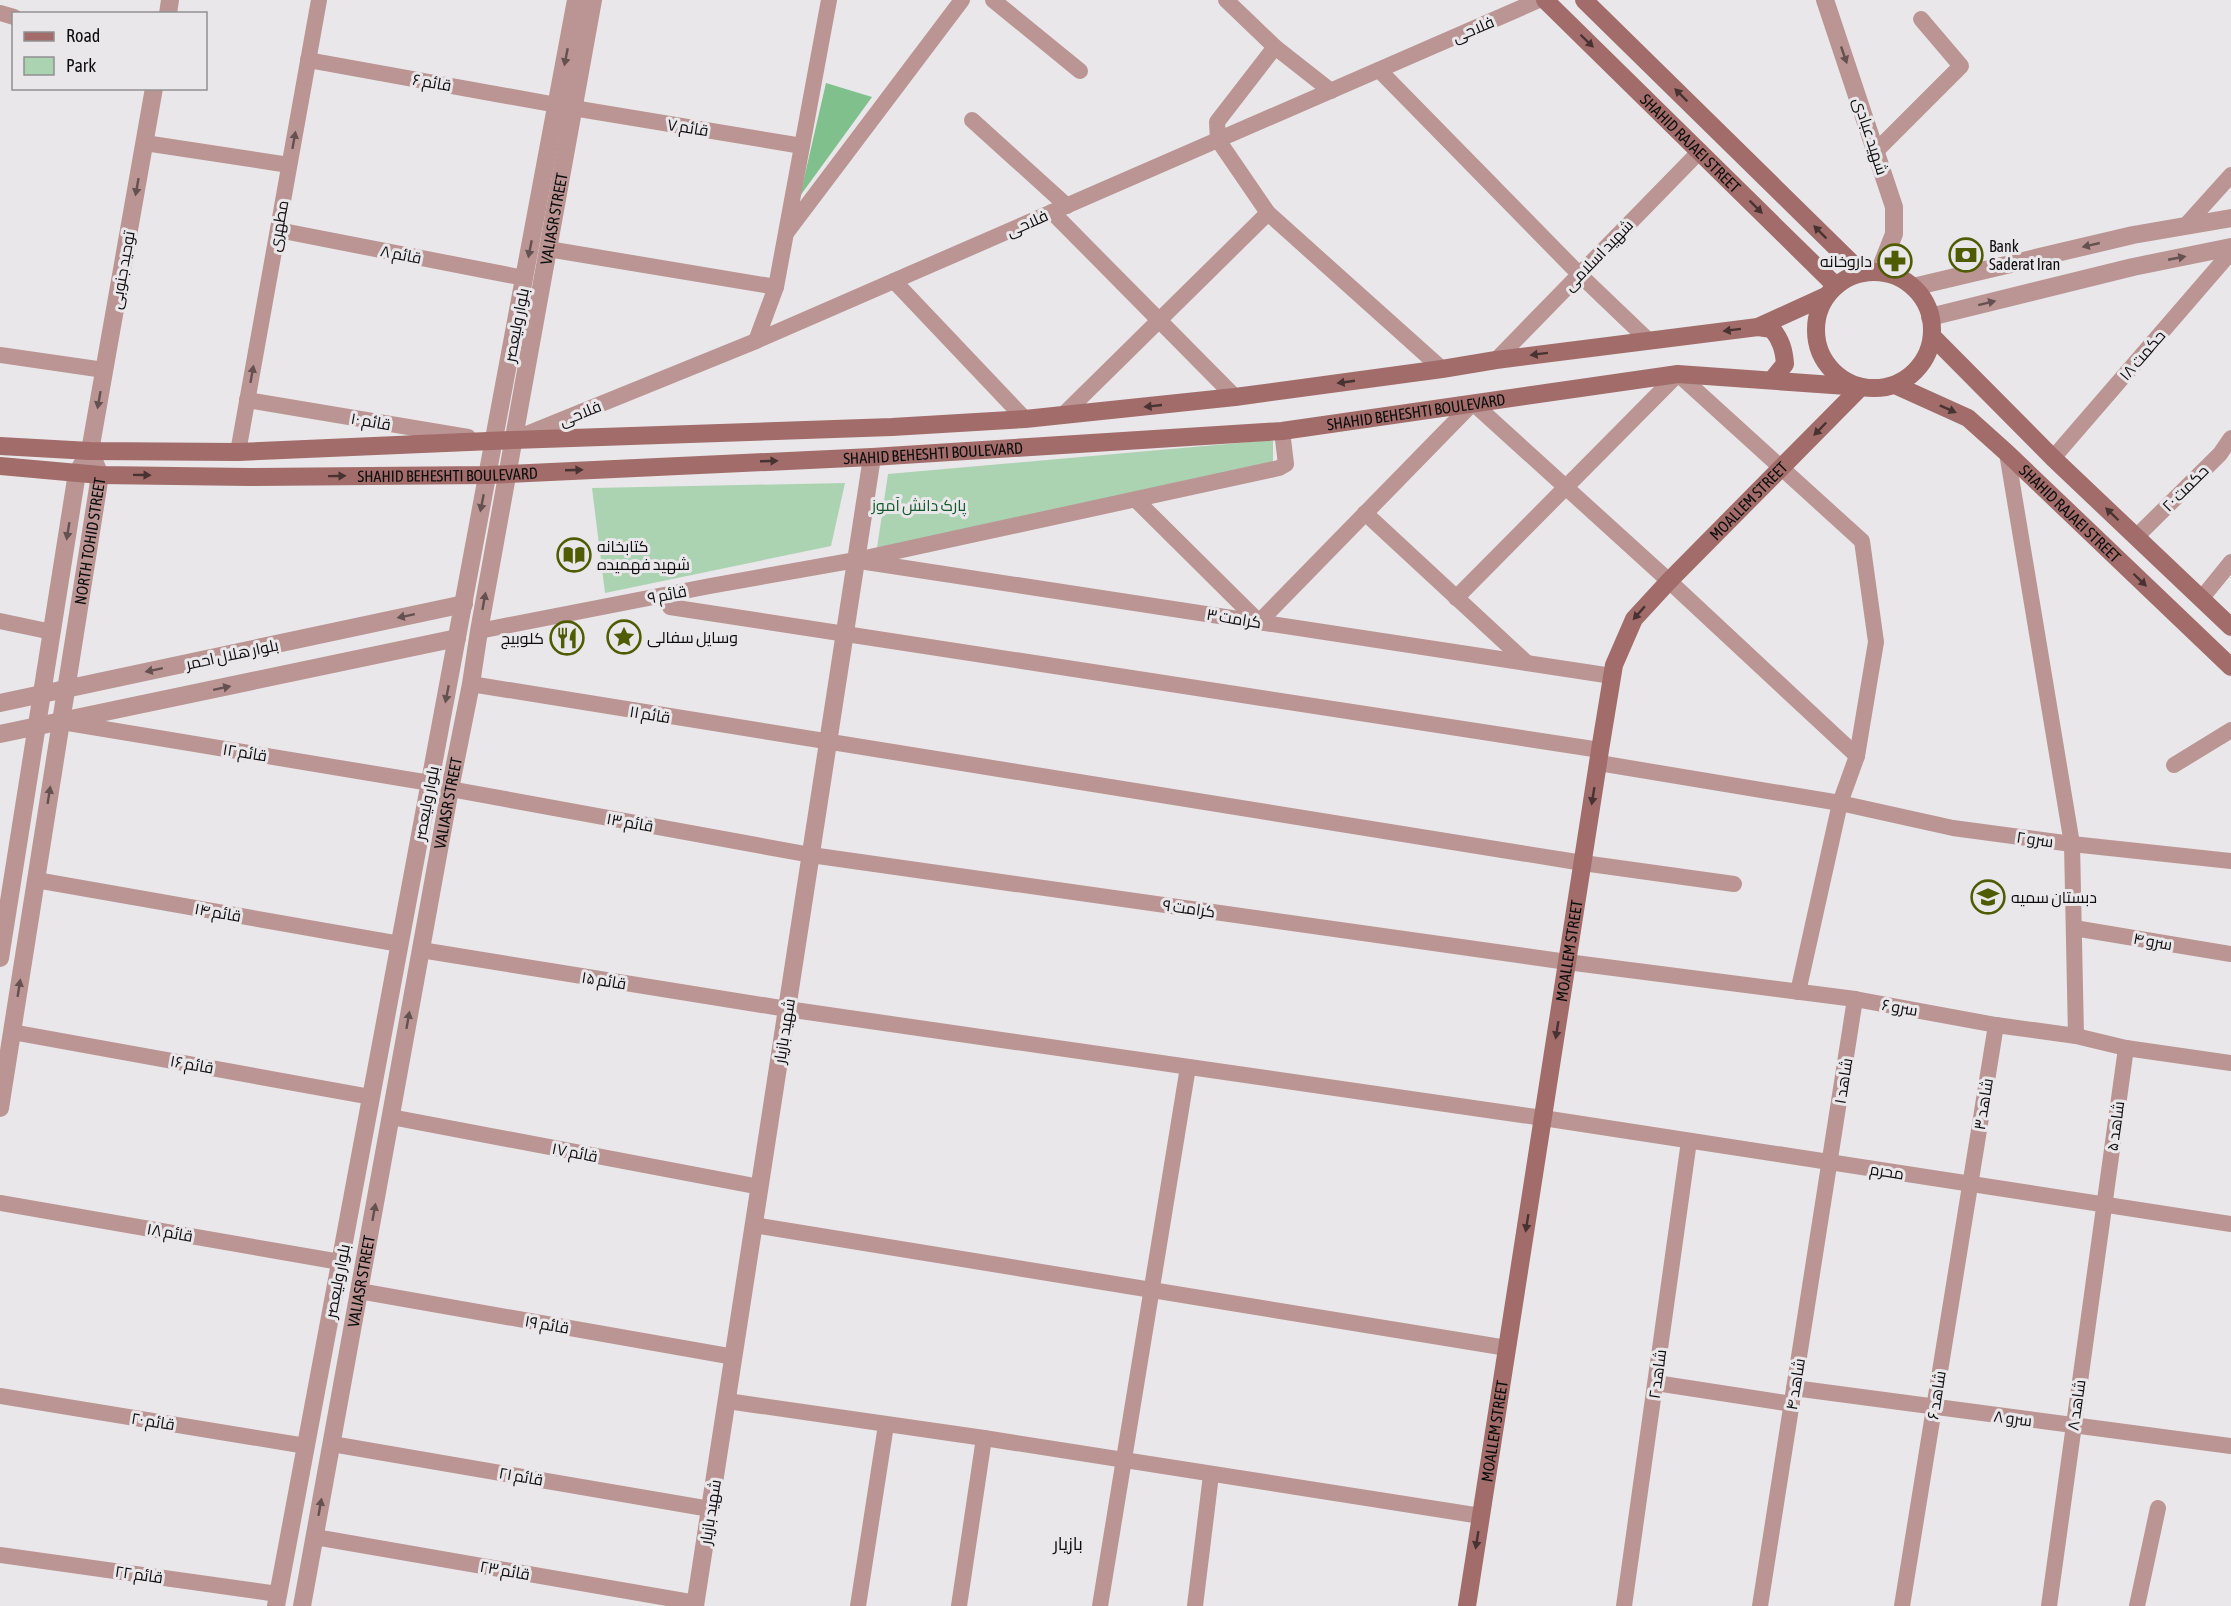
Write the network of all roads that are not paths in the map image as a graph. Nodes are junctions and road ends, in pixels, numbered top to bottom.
1 (319, 0) edge
2 (576, 0) edge
3 (593, 0) edge
4 (829, 0) edge
5 (962, 0) edge
6 (993, 0) edge
7 (1226, 0) edge
8 (1539, 0) edge
9 (1545, 0) edge
10 (1584, 0) edge
11 (1825, 0) edge
12 (1921, 20) dead end
13 (1275, 47) junction
14 (308, 60) junction
15 (1080, 70) dead end
16 (1379, 70) junction
17 (154, 90) edge
18 (1331, 90) junction
19 (565, 106) junction
20 (972, 120) dead end
21 (1218, 140) junction
22 (145, 143) junction
23 (802, 146) junction
24 (1700, 151) junction
25 (1876, 151) junction
26 (289, 165) junction
27 (2231, 175) edge
28 (1059, 209) junction
29 (1268, 213) junction
30 (2231, 218) edge
31 (2186, 225) junction
32 (278, 231) junction
33 (786, 234) junction
34 (2133, 235) junction
35 (2231, 248) edge
36 (548, 249) junction
37 (2231, 252) edge
38 (2133, 267) junction
39 (1870, 273) junction
40 (1579, 274) junction
41 (524, 278) junction
42 (894, 281) junction
43 (776, 287) junction
44 (1913, 287) junction
45 (1831, 291) junction
46 (1930, 317) junction
47 (1160, 320) junction
48 (1758, 327) junction
49 (1932, 336) junction
50 (1648, 340) junction
51 (756, 341) junction
52 (0, 355) edge
53 (1496, 360) junction
54 (1442, 369) junction
55 (104, 370) junction
56 (1678, 374) junction
57 (1772, 380) junction
58 (1895, 385) junction
59 (1861, 387) junction
60 (1235, 398) junction
61 (247, 400) junction
62 (1473, 403) junction
63 (1062, 416) junction
64 (1025, 419) junction
65 (1282, 431) junction
66 (2231, 438) edge
67 (513, 440) junction
68 (494, 442) junction
69 (0, 446) edge
70 (90, 451) junction
71 (238, 452) junction
72 (2007, 453) junction
73 (872, 457) junction
74 (2053, 458) junction
75 (0, 466) edge
76 (1782, 468) junction
77 (507, 472) junction
78 (77, 473) junction
79 (488, 474) junction
80 (100, 475) junction
81 (1566, 487) junction
82 (1136, 500) junction
83 (1365, 513) junction
84 (2136, 537) junction
85 (856, 560) junction
86 (2231, 562) edge
87 (1669, 581) junction
88 (1456, 598) junction
89 (2201, 599) junction
90 (464, 604) junction
91 (669, 607) dead end
92 (0, 621) edge
93 (1260, 622) junction
94 (2231, 627) edge
95 (479, 631) junction
96 (52, 632) junction
97 (845, 634) junction
98 (457, 638) junction
99 (1527, 663) junction
100 (2231, 667) edge
101 (1612, 676) junction
102 (471, 684) junction
103 (66, 689) junction
104 (42, 693) junction
105 (0, 703) edge
106 (61, 722) junction
107 (37, 726) junction
108 (2231, 729) edge
109 (0, 734) edge
110 (828, 743) junction
111 (1857, 756) junction
112 (1599, 757) junction
113 (2174, 765) dead end
114 (430, 783) junction
115 (450, 789) junction
116 (1840, 803) junction
117 (2072, 844) junction
118 (811, 855) junction
119 (2231, 861) edge
120 (1583, 863) junction
121 (7, 868) edge
122 (36, 880) junction
123 (1734, 884) dead end
124 (2074, 928) junction
125 (400, 944) junction
126 (421, 950) junction
127 (2231, 954) edge
128 (0, 958) edge
129 (1567, 962) junction
130 (1798, 992) junction
131 (1855, 999) junction
132 (787, 1009) junction
133 (1996, 1025) junction
134 (12, 1032) junction
135 (2076, 1036) junction
136 (2126, 1048) junction
137 (2231, 1063) edge
138 (1188, 1067) junction
139 (371, 1097) junction
140 (0, 1108) edge
141 (391, 1117) junction
142 (1543, 1118) junction
143 (1689, 1141) junction
144 (1830, 1162) junction
145 (1970, 1184) junction
146 (760, 1187) junction
147 (0, 1203) edge
148 (2104, 1204) junction
149 (2231, 1224) edge
150 (754, 1226) junction
151 (340, 1262) junction
152 (1151, 1290) junction
153 (359, 1291) junction
154 (1507, 1348) junction
155 (734, 1357) junction
156 (1656, 1383) junction
157 (0, 1396) edge
158 (1793, 1396) junction
159 (727, 1401) junction
160 (1934, 1408) junction
161 (886, 1425) junction
162 (2073, 1426) junction
163 (984, 1438) junction
164 (332, 1443) junction
165 (306, 1446) junction
166 (2231, 1446) edge
167 (1122, 1461) junction
168 (1211, 1475) junction
169 (2158, 1508) dead end
170 (710, 1509) junction
171 (1481, 1516) junction
172 (315, 1537) junction
173 (0, 1555) edge
174 (277, 1600) edge
175 (696, 1605) edge
176 (302, 1606) edge
177 (858, 1606) edge
178 (959, 1606) edge
179 (1100, 1606) edge
180 (1195, 1606) edge
181 (1467, 1606) edge
182 (1624, 1606) edge
183 (1760, 1606) edge
184 (1902, 1606) edge
185 (2049, 1606) edge
186 (2137, 1606) edge

1 - 14 street, مطهری
2 -> 19 street, بلوار ولیعصر
3 - 19 street, VALIASR STREET
4 - 23 street
5 - 33 street
6 - 15 street
7 - 13 street
8 - 16 street, فلاحی
9 -> 24 main road, SHAHID RAJAEI STREET
39 -> 10 main road, SHAHID RAJAEI STREET
11 -> 25 street, شهید عبادی
12 - 25 street
13 - 18 street
13 - 21 street
14 - 19 street, قائم ۶
26 -> 14 street, مطهری
16 - 18 street, فلاحی
16 - 40 street
17 - 22 street, توحید جنوبی
18 - 21 street, فلاحی
19 - 23 street, قائم ۷
19 - 36 street, VALIASR STREET
19 -> 41 street, بلوار ولیعصر
20 - 28 street
21 - 28 street, فلاحی
21 - 29 street
22 - 26 street
22 -> 55 street, توحید جنوبی
23 - 33 street
24 - 40 street, شهید اسلامی
24 -> 45 main road, SHAHID RAJAEI STREET
25 - 39 street, شهید عبادی
26 - 32 street, مطهری
27 - 31 street
28 - 42 street, فلاحی
28 - 47 street
29 - 47 street
29 - 54 street
30 - 31 street
31 - 34 street
32 - 41 street, قائم ۸
61 -> 32 street, مطهری
33 - 43 street
34 - 38 street
34 -> 44 street
38 -> 35 street
36 - 43 street
36 - 67 street, VALIASR STREET
37 - 74 street, حکمت ۱۸
46 -> 38 street
39 - 44 main road
39 - 45 main road
40 - 50 street
40 - 53 street, شهید اسلامی
41 - 68 street, بلوار ولیعصر
42 - 51 street, فلاحی
42 - 64 street
43 - 51 street
44 - 46 main road
45 - 48 main road, SHAHID BEHESHTI BOULEVARD
45 - 59 main road
46 - 49 main road
47 - 60 street
47 - 63 street
48 -> 50 main road, SHAHID BEHESHTI BOULEVARD
48 - 57 main road
49 - 58 main road
49 - 74 main road, SHAHID RAJAEI STREET
50 -> 53 main road, SHAHID BEHESHTI BOULEVARD
51 - 67 street, فلاحی
52 - 55 street
53 - 54 main road, SHAHID BEHESHTI BOULEVARD
54 -> 60 main road, SHAHID BEHESHTI BOULEVARD
55 -> 70 street, توحید جنوبی
56 - 57 main road, SHAHID BEHESHTI BOULEVARD
56 - 62 main road, SHAHID BEHESHTI BOULEVARD
56 - 76 street
56 - 81 street
57 - 59 main road, SHAHID BEHESHTI BOULEVARD
58 - 59 main road
58 -> 72 main road, SHAHID RAJAEI STREET
59 -> 76 main road, MOALLEM STREET
60 -> 63 main road, SHAHID BEHESHTI BOULEVARD
61 - 68 street, قائم ۱۰
61 - 71 street, مطهری
62 - 65 main road, SHAHID BEHESHTI BOULEVARD
62 - 81 street
62 - 83 street
63 - 64 main road, SHAHID BEHESHTI BOULEVARD
64 - 67 main road, SHAHID BEHESHTI BOULEVARD
65 - 73 main road, SHAHID BEHESHTI BOULEVARD
65 - 82 street, قائم ۹
66 - 84 street, حکمت ۲۰
67 - 68 main road, SHAHID BEHESHTI BOULEVARD
67 - 77 street, VALIASR STREET
68 - 71 main road, SHAHID BEHESHTI BOULEVARD
68 - 79 street, بلوار ولیعصر
69 - 70 main road, SHAHID BEHESHTI BOULEVARD
70 - 71 main road, SHAHID BEHESHTI BOULEVARD
70 - 78 street, NORTH TOHID STREET
70 - 80 street, NORTH TOHID STREET
72 -> 100 main road, SHAHID RAJAEI STREET
72 - 117 street
77 -> 73 main road, SHAHID BEHESHTI BOULEVARD
73 - 85 street, شهید بازیار
84 -> 74 main road, SHAHID RAJAEI STREET
75 - 78 main road, SHAHID BEHESHTI BOULEVARD
76 - 87 main road, MOALLEM STREET
76 - 111 street
77 - 79 main road, SHAHID BEHESHTI BOULEVARD
95 -> 77 street, VALIASR STREET
78 - 80 main road, SHAHID BEHESHTI BOULEVARD
78 -> 96 street, NORTH TOHID STREET
80 -> 79 main road, SHAHID BEHESHTI BOULEVARD
79 -> 90 street, بلوار ولیعصر
80 - 103 street, NORTH TOHID STREET
81 - 87 street
81 - 88 street
82 - 85 street, قائم ۹
82 - 93 street
83 - 88 street
83 - 93 street
84 - 89 main road, SHAHID RAJAEI STREET
85 - 93 street, کرامت ۳
85 - 95 street, قائم ۹
85 - 97 street, شهید بازیار
86 - 89 street
87 -> 101 main road, MOALLEM STREET
87 - 111 street
88 - 99 street
89 - 94 main road, SHAHID RAJAEI STREET
90 - 98 street, بلوار ولیعصر
90 -> 103 street, بلوار هلال احمر
91 - 97 street, سرو ۲
92 - 96 street
93 - 99 street, کرامت ۳
95 - 102 street, VALIASR STREET
96 - 104 street, NORTH TOHID STREET
97 - 110 street, شهید بازیار
97 - 112 street, سرو ۲
106 -> 98 street, بلوار هلال احمر
98 -> 114 street, بلوار ولیعصر
99 - 101 street, کرامت ۳
101 - 112 main road, MOALLEM STREET
102 - 110 street, قائم ۱۱
102 - 115 street, VALIASR STREET
103 - 104 street, بلوار هلال احمر
103 - 106 street, NORTH TOHID STREET
104 - 105 street, بلوار هلال احمر
104 - 107 street, NORTH TOHID STREET
106 - 107 street, بلوار هلال احمر
106 - 114 street, قائم ۱۲
122 -> 106 street, NORTH TOHID STREET
107 - 109 street, بلوار هلال احمر
107 - 121 street, NORTH TOHID STREET
108 - 113 street
110 - 118 street, شهید بازیار
110 - 120 street, قائم ۱۱
111 - 116 street
112 - 116 street, سرو ۲
112 -> 120 main road, MOALLEM STREET
114 - 125 street, بلوار ولیعصر
115 - 118 street, قائم ۱۳
115 - 126 street, VALIASR STREET
116 - 117 street, سرو ۲
116 - 130 street
117 - 119 street, سرو ۲
117 - 124 street
118 - 129 street, کرامت ۹
118 - 132 street, شهید بازیار
120 - 123 street, قائم ۱۱
120 - 129 main road, MOALLEM STREET
121 - 128 street, NORTH TOHID STREET
122 - 125 street, قائم ۱۴
134 -> 122 street, NORTH TOHID STREET
124 - 127 street, سرو ۴
124 - 135 street
125 - 139 street, بلوار ولیعصر
126 - 132 street, قائم ۱۵
141 -> 126 street, VALIASR STREET
129 - 130 street, سرو ۶
129 -> 142 main road, MOALLEM STREET
130 - 131 street, سرو ۶
131 - 133 street, سرو ۶
131 - 144 street, شاهد ۱
132 - 138 street, قائم ۱۵
132 - 146 street, شهید بازیار
133 - 135 street, سرو ۶
133 - 145 street, شاهد ۳
134 - 139 street, قائم ۱۶
134 - 140 street, NORTH TOHID STREET
135 - 136 street, سرو ۶
136 - 137 street, سرو ۶
136 - 148 street, شاهد ۵
138 - 142 street, محرم
138 - 152 street
139 - 151 street, بلوار ولیعصر
141 - 146 street, قائم ۱۷
153 -> 141 street, VALIASR STREET
142 - 143 street, محرم
142 -> 154 main road, MOALLEM STREET
143 - 144 street, محرم
143 - 156 street, شاهد ۲
144 - 145 street, محرم
144 - 158 street, شاهد ۴
145 - 148 street, محرم
145 - 160 street, شاهد ۶
146 - 150 street, شهید بازیار
147 - 151 street, قائم ۱۸
148 - 149 street, محرم
148 - 162 street, شاهد ۸
150 - 152 street
150 - 155 street, شهید بازیار
151 - 165 street, بلوار ولیعصر
152 - 154 street
152 - 167 street
153 - 155 street, قائم ۱۹
153 - 164 street, VALIASR STREET
154 - 171 main road, MOALLEM STREET
155 - 159 street, شهید بازیار
156 - 158 street, سرو ۸
156 - 182 street, شاهد ۲
157 - 165 street, قائم ۲۰
158 - 160 street, سرو ۸
158 - 183 street, شاهد ۴
159 - 161 street
159 - 170 street, شهید بازیار
160 - 162 street, سرو ۸
160 - 184 street, شاهد ۶
161 - 163 street
161 - 177 street
162 - 166 street, سرو ۸
162 - 185 street, شاهد ۸
163 - 167 street
163 - 178 street
164 - 170 street, قائم ۲۱
172 -> 164 street, VALIASR STREET
165 - 174 street, بلوار ولیعصر
167 - 168 street
167 - 179 street
168 - 171 street
168 - 180 street
169 - 186 street
170 - 175 street, شهید بازیار
171 -> 181 main road, MOALLEM STREET
172 - 175 street, قائم ۲۳
172 - 176 street, VALIASR STREET
173 - 174 street, قائم ۲۲

